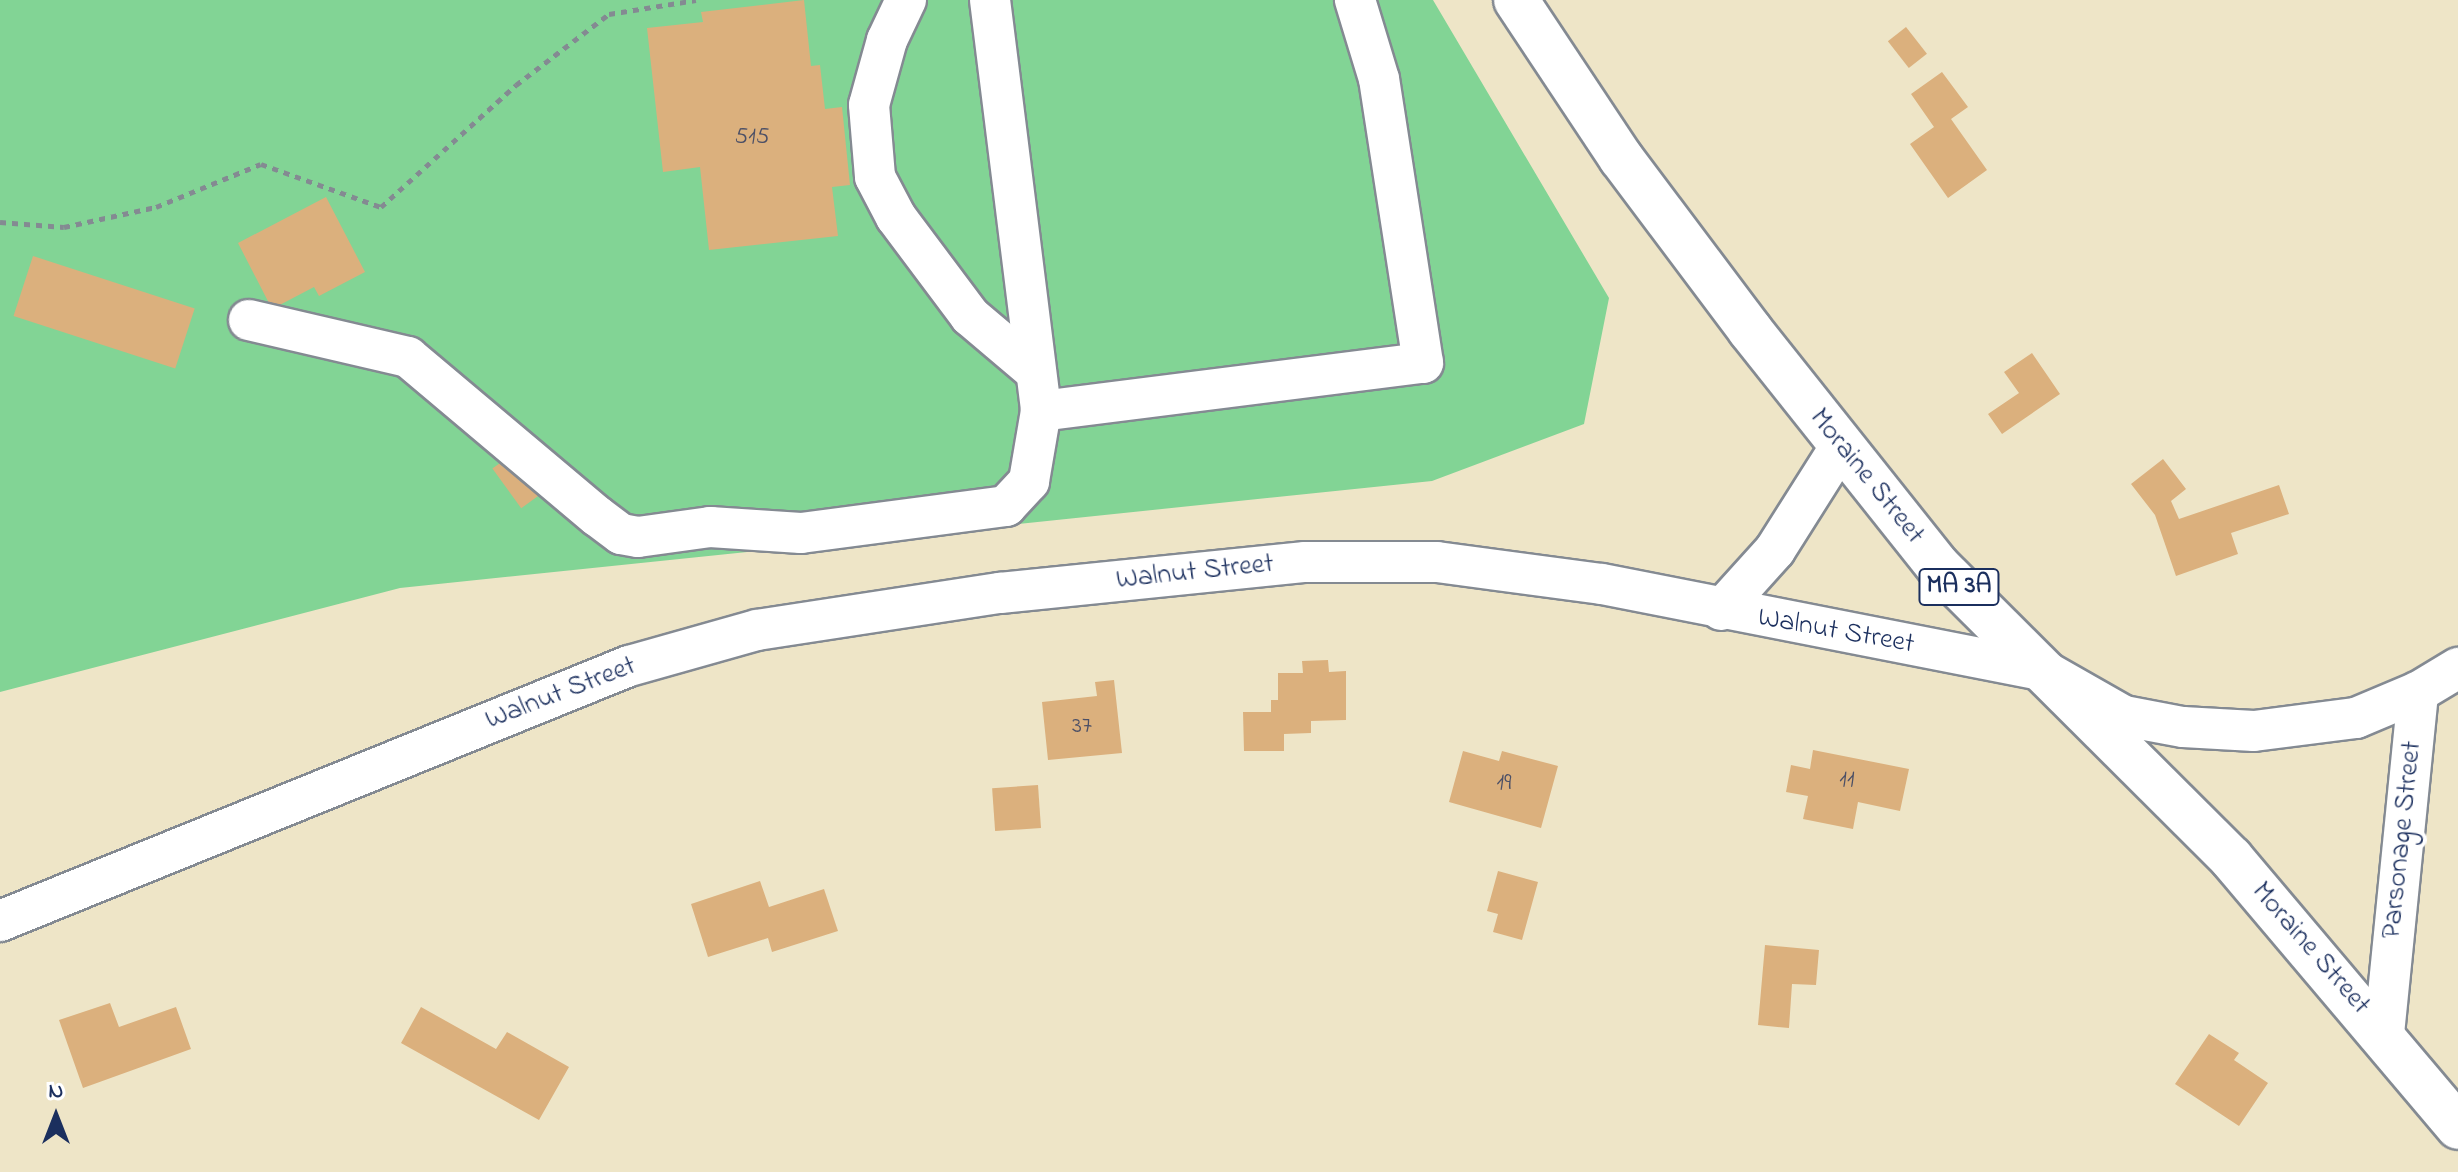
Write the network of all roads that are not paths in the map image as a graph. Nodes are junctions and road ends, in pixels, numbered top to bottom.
1 (906, 0) edge
2 (990, 0) edge
3 (1355, 0) edge
4 (1516, 0) edge
5 (249, 320) dead end
6 (1035, 371) junction
7 (1041, 411) junction
8 (1840, 447) junction
9 (1721, 610) junction
10 (2458, 668) edge
11 (2045, 671) junction
12 (2418, 692) junction
13 (0, 921) edge
14 (2384, 1034) junction
15 (2458, 1127) edge

1 - 6 street
2 - 6 street
3 - 7 street
4 - 8 main road, Moraine Street / MA 3A
5 - 7 street
6 - 7 street
8 - 9 street
8 - 11 main road, Moraine Street / MA 3A
9 - 11 street, Walnut Street
9 - 13 street, Walnut Street
10 - 12 street
11 - 12 street, Walnut Street
11 - 14 main road, Moraine Street / MA 3A
12 - 14 street, Parsonage Street
14 - 15 main road, Moraine Street / MA 3A

